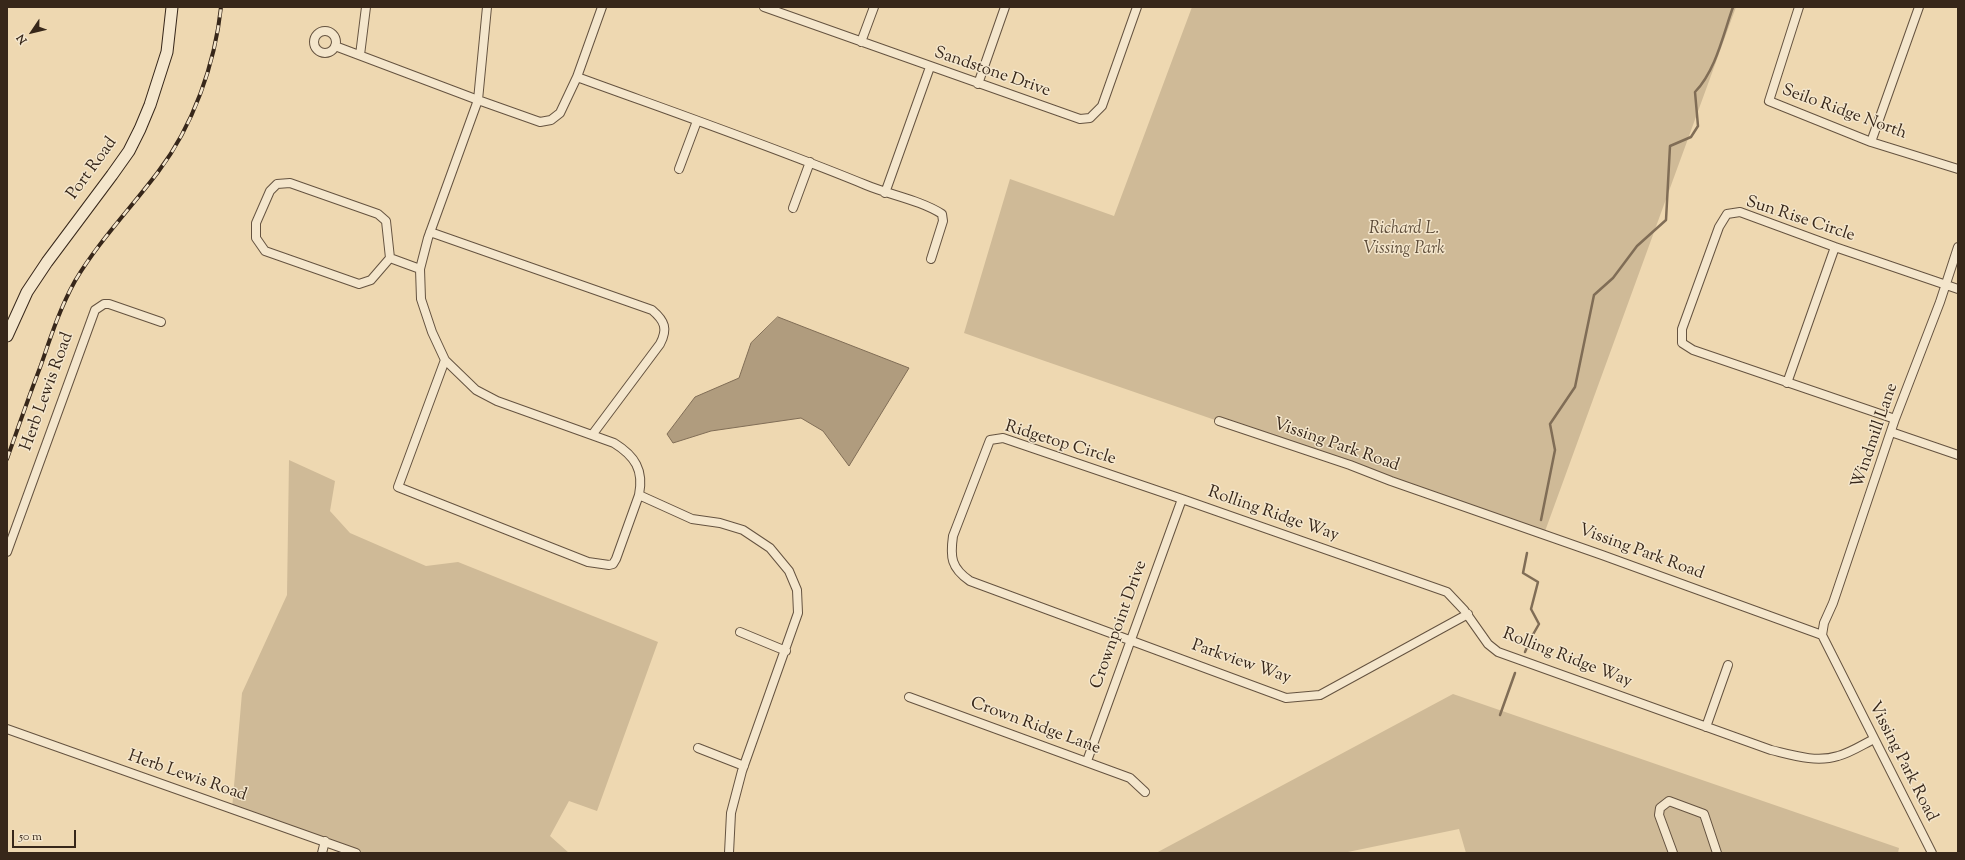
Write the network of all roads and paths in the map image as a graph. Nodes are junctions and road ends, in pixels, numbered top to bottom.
1 (172, 7) edge
2 (366, 7) edge
3 (487, 7) edge
4 (602, 7) edge
5 (874, 7) edge
6 (1005, 7) edge
7 (1137, 7) edge
8 (1799, 7) edge
9 (1919, 7) edge
10 (767, 8) edge
11 (862, 42) junction
12 (335, 46) dead end
13 (360, 55) junction
14 (930, 67) junction
15 (577, 77) junction
16 (978, 84) junction
17 (478, 100) junction
18 (697, 121) junction
19 (1871, 142) junction
20 (810, 162) junction
21 (679, 168) dead end
22 (1958, 169) edge
23 (885, 193) junction
24 (794, 208) dead end
25 (430, 232) junction
26 (1835, 247) junction
27 (1958, 247) edge
28 (390, 258) junction
29 (931, 259) dead end
30 (420, 269) junction
31 (1946, 284) junction
32 (1958, 289) edge
33 (161, 322) dead end
34 (7, 336) edge
35 (445, 360) junction
36 (1787, 383) junction
37 (1895, 419) junction
38 (1219, 421) dead end
39 (1891, 432) junction
40 (592, 435) junction
41 (1958, 455) edge
42 (639, 496) junction
43 (1182, 499) junction
44 (7, 552) edge
45 (1468, 614) junction
46 (740, 632) dead end
47 (1822, 635) junction
48 (1131, 639) junction
49 (786, 651) junction
50 (1728, 665) dead end
51 (909, 697) dead end
52 (1706, 727) junction
53 (7, 729) edge
54 (1874, 739) junction
55 (698, 748) dead end
56 (1086, 761) junction
57 (744, 766) junction
58 (1145, 792) dead end
59 (325, 841) junction
60 (341, 850) edge
61 (322, 853) edge
62 (356, 853) edge
63 (729, 853) edge
64 (1673, 853) edge
65 (1717, 853) edge
66 (1932, 853) edge

1 - 34 main road, Port Road
2 - 13 street
3 - 17 street
4 - 15 street
5 - 11 street
6 - 16 street
7 - 16 street, Sandstone Drive
8 - 19 street, Seilo Ridge North
9 - 19 street
10 - 11 street, Sandstone Drive
11 - 14 street, Sandstone Drive
12 - 13 street
13 - 17 street
14 - 16 street, Sandstone Drive
14 - 23 street
15 - 17 street
15 - 18 street
17 - 25 street
18 - 20 street
18 - 21 street
19 - 22 street, Seilo Ridge North
20 - 23 street
20 - 24 street
23 - 29 street
25 - 30 street
25 - 40 street
26 - 31 street, Sun Rise Circle
26 - 36 street
26 - 36 street, Sun Rise Circle
27 - 31 street, Windmill Lane
28 - 28 street
28 - 30 street
30 - 35 street
31 - 32 street, Sun Rise Circle
31 - 37 street, Windmill Lane
33 - 44 street, Herb Lewis Road
35 - 40 street
35 - 42 street
36 - 37 street, Sun Rise Circle
37 - 39 street, Windmill Lane
38 - 47 street, Vissing Park Road
39 - 41 street
39 - 47 street, Windmill Lane
40 - 42 street
42 - 49 street
43 - 45 street, Rolling Ridge Way
43 - 48 street, Crownpoint Drive
43 - 48 street, Ridgetop Circle
45 - 48 street, Parkview Way
45 - 52 street, Rolling Ridge Way
46 - 49 street
47 - 54 street, Vissing Park Road
48 - 56 street, Crownpoint Drive
49 - 57 street
50 - 52 street
51 - 56 street, Crown Ridge Lane
52 - 54 street, Rolling Ridge Way
53 - 59 street, Herb Lewis Road
54 - 66 street, Vissing Park Road
55 - 57 street
56 - 58 street, Crown Ridge Lane
57 - 63 street
59 - 60 street, Herb Lewis Road
59 - 61 street
60 - 62 street, Herb Lewis Road
64 - 65 street

